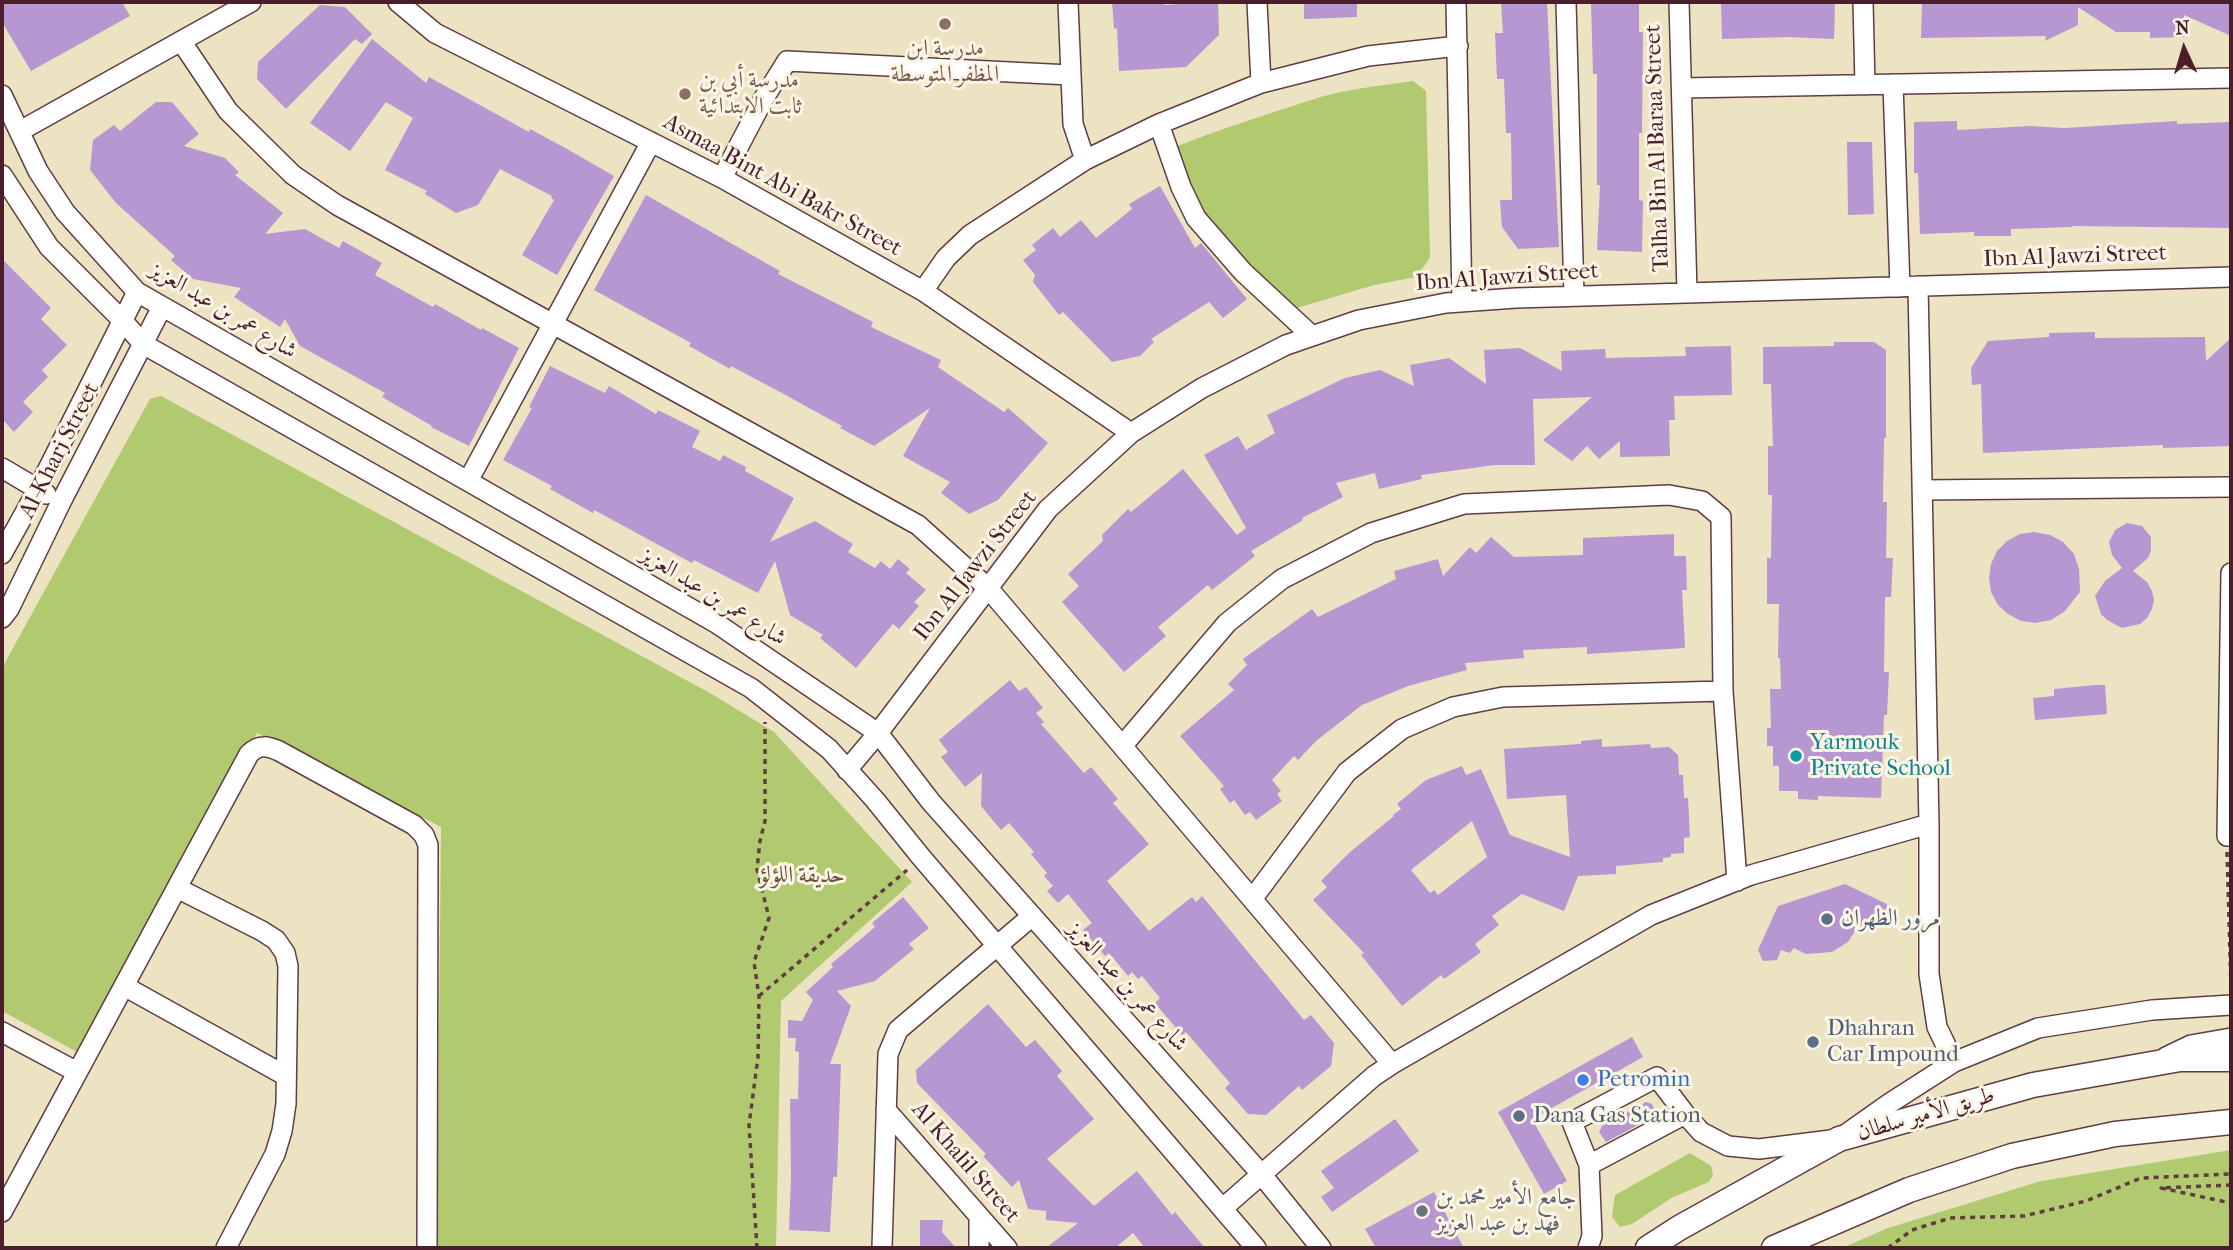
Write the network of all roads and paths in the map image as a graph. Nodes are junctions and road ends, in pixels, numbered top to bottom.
1 (251, 2) edge
2 (398, 2) edge
3 (1068, 2) edge
4 (1257, 2) edge
5 (1456, 2) edge
6 (1566, 2) edge
7 (1679, 2) edge
8 (1863, 2) edge
9 (181, 41) junction
10 (1458, 46) junction
11 (1070, 75) junction
12 (2231, 78) edge
13 (1261, 83) junction
14 (1893, 84) junction
15 (1865, 85) junction
16 (1682, 88) junction
17 (2, 95) edge
18 (1159, 124) junction
19 (20, 131) junction
20 (651, 142) junction
21 (1085, 160) junction
22 (2, 175) edge
23 (722, 178) junction
24 (2231, 277) edge
25 (1909, 286) junction
26 (923, 291) junction
27 (137, 292) junction
28 (1687, 292) junction
29 (1574, 296) junction
30 (1462, 302) junction
31 (162, 307) junction
32 (122, 320) junction
33 (553, 324) junction
34 (1312, 336) junction
35 (143, 344) junction
36 (1131, 433) junction
37 (2, 468) edge
38 (468, 481) junction
39 (2231, 487) edge
40 (38, 489) junction
41 (1923, 490) junction
42 (61, 502) junction
43 (2, 554) edge
44 (2231, 573) edge
45 (988, 588) junction
46 (2, 618) edge
47 (1723, 691) junction
48 (765, 699) junction
49 (878, 733) junction
50 (1123, 745) junction
51 (847, 770) junction
52 (1929, 824) junction
53 (2229, 836) edge
54 (921, 857) junction
55 (1737, 881) junction
56 (177, 888) junction
57 (1253, 898) junction
58 (1031, 916) junction
59 (997, 945) junction
60 (124, 986) junction
61 (2231, 994) edge
62 (759, 996) junction
63 (2231, 1004) edge
64 (2, 1032) edge
65 (2231, 1038) edge
66 (2231, 1059) edge
67 (1954, 1062) junction
68 (2151, 1063) junction
69 (1392, 1065) junction
70 (77, 1072) junction
71 (286, 1076) junction
72 (886, 1110) junction
73 (1685, 1114) junction
74 (2231, 1122) edge
75 (1839, 1139) junction
76 (1589, 1165) junction
77 (2231, 1174) edge
78 (1262, 1175) junction
79 (2231, 1185) edge
80 (2231, 1203) edge
81 (1223, 1208) junction
82 (2, 1212) edge
83 (979, 1217) junction
84 (226, 1248) edge
85 (427, 1248) edge
86 (757, 1248) edge
87 (882, 1248) edge
88 (978, 1248) edge
89 (1007, 1248) edge
90 (1255, 1248) edge
91 (1321, 1248) edge
92 (1588, 1248) edge
93 (1648, 1248) edge
94 (1774, 1248) edge
95 (1888, 1248) edge

1 - 9 street
2 - 20 street, Asmaa Bint Abi Bakr Street
3 - 11 street
4 - 13 street
5 - 10 street
6 - 29 street
7 - 16 street, Talha Bin Al Baraa Street
8 - 15 street
9 - 19 street
9 - 33 street
10 - 13 street
10 - 30 street
11 - 21 street
11 - 23 street
12 - 14 street
13 - 18 street
14 - 15 street
14 - 25 street
15 - 16 street
16 - 28 street, Talha Bin Al Baraa Street
17 - 19 street, شارع عمر بن عبد العزيز
18 - 21 street
18 - 34 street
19 - 27 street, شارع عمر بن عبد العزيز
20 - 23 street, Asmaa Bint Abi Bakr Street
20 - 33 street
21 - 26 street
22 - 32 street
23 - 26 street, Asmaa Bint Abi Bakr Street
24 - 25 street, Ibn Al Jawzi Street
25 - 28 street, Ibn Al Jawzi Street
25 - 41 street
26 - 36 street, Asmaa Bint Abi Bakr Street
27 - 31 street, شارع عمر بن عبد العزيز
27 - 32 street, Al-Kharj Street
28 - 29 street, Ibn Al Jawzi Street
29 - 30 street, Ibn Al Jawzi Street
30 - 34 street, Ibn Al Jawzi Street
31 - 35 street, Al-Kharj Street
31 - 38 street, شارع عمر بن عبد العزيز
32 - 35 street
32 - 40 street, Al-Kharj Street
33 - 38 street
33 - 45 street
34 - 36 street, Ibn Al Jawzi Street
35 - 42 street, Al-Kharj Street
35 - 48 street
36 - 45 street, Ibn Al Jawzi Street
37 - 40 street
38 - 49 street, شارع عمر بن عبد العزيز
39 - 41 street
40 - 42 street
40 - 43 street, Al-Kharj Street
41 - 52 street
42 - 46 street, Al-Kharj Street
44 - 53 street
45 - 49 street, Ibn Al Jawzi Street
45 - 50 street
47 - 50 street
47 - 55 street
47 - 57 street
48 - 51 street
48 - 62 path
49 - 51 street, Ibn Al Jawzi Street
49 - 58 street, شارع عمر بن عبد العزيز
50 - 57 street
51 - 54 street
52 - 55 street
52 - 67 street
53 - 61 path
54 - 59 street
54 - 62 path
55 - 69 street
56 - 60 street
56 - 71 street
56 - 85 street
57 - 69 street
58 - 59 street
58 - 78 street, شارع عمر بن عبد العزيز
59 - 72 street
59 - 81 street
60 - 70 street
60 - 71 street
62 - 86 path
63 - 67 street
64 - 70 street
65 - 68 street
66 - 68 main road, طريق الأمير سلطان
67 - 75 street
68 - 75 main road, طريق الأمير سلطان
69 - 78 street
70 - 82 street
71 - 84 street
72 - 83 street, Al Khalil Street
72 - 87 street
73 - 75 street
73 - 76 street
73 - 76 street
74 - 94 main road
75 - 93 main road, طريق الأمير سلطان
76 - 92 street
77 - 95 path
78 - 81 street
78 - 91 street, شارع عمر بن عبد العزيز
79 - 80 path
81 - 90 street
83 - 88 street
83 - 89 street, Al Khalil Street

